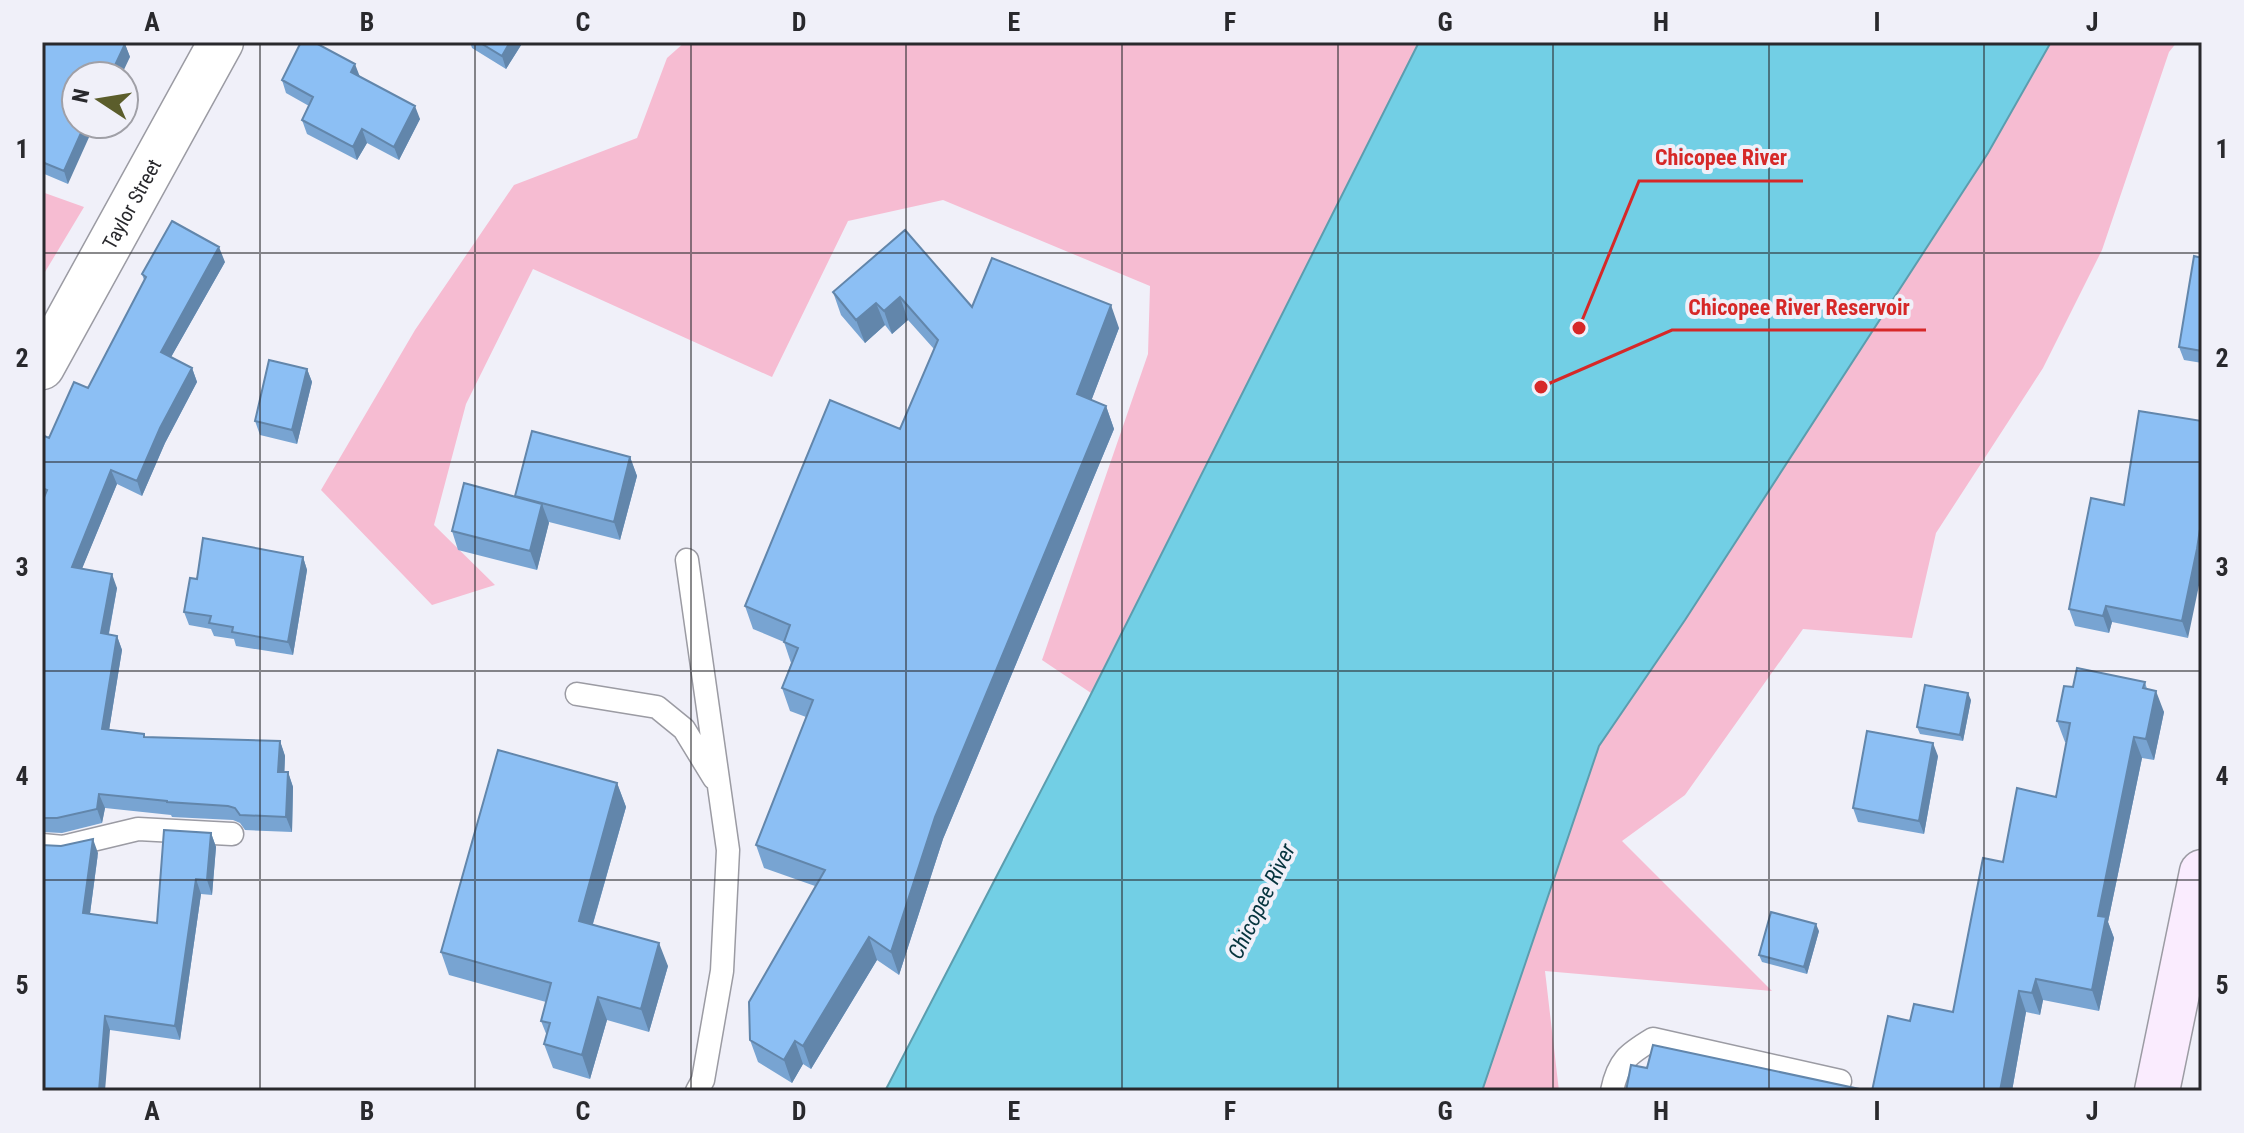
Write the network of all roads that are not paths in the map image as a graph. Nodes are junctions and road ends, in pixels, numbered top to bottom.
1 (221, 42) edge
2 (42, 367) edge
3 (687, 560) dead end
4 (577, 694) dead end
5 (719, 786) junction
6 (232, 834) dead end
7 (42, 845) edge
8 (2202, 872) edge
9 (1840, 1081) edge
10 (697, 1091) edge
11 (1612, 1091) edge
12 (2157, 1091) edge

1 - 2 street, Taylor Street
3 - 5 lane
4 - 5 lane
5 - 10 lane
6 - 7 lane
8 - 12 main road
9 - 11 lane

